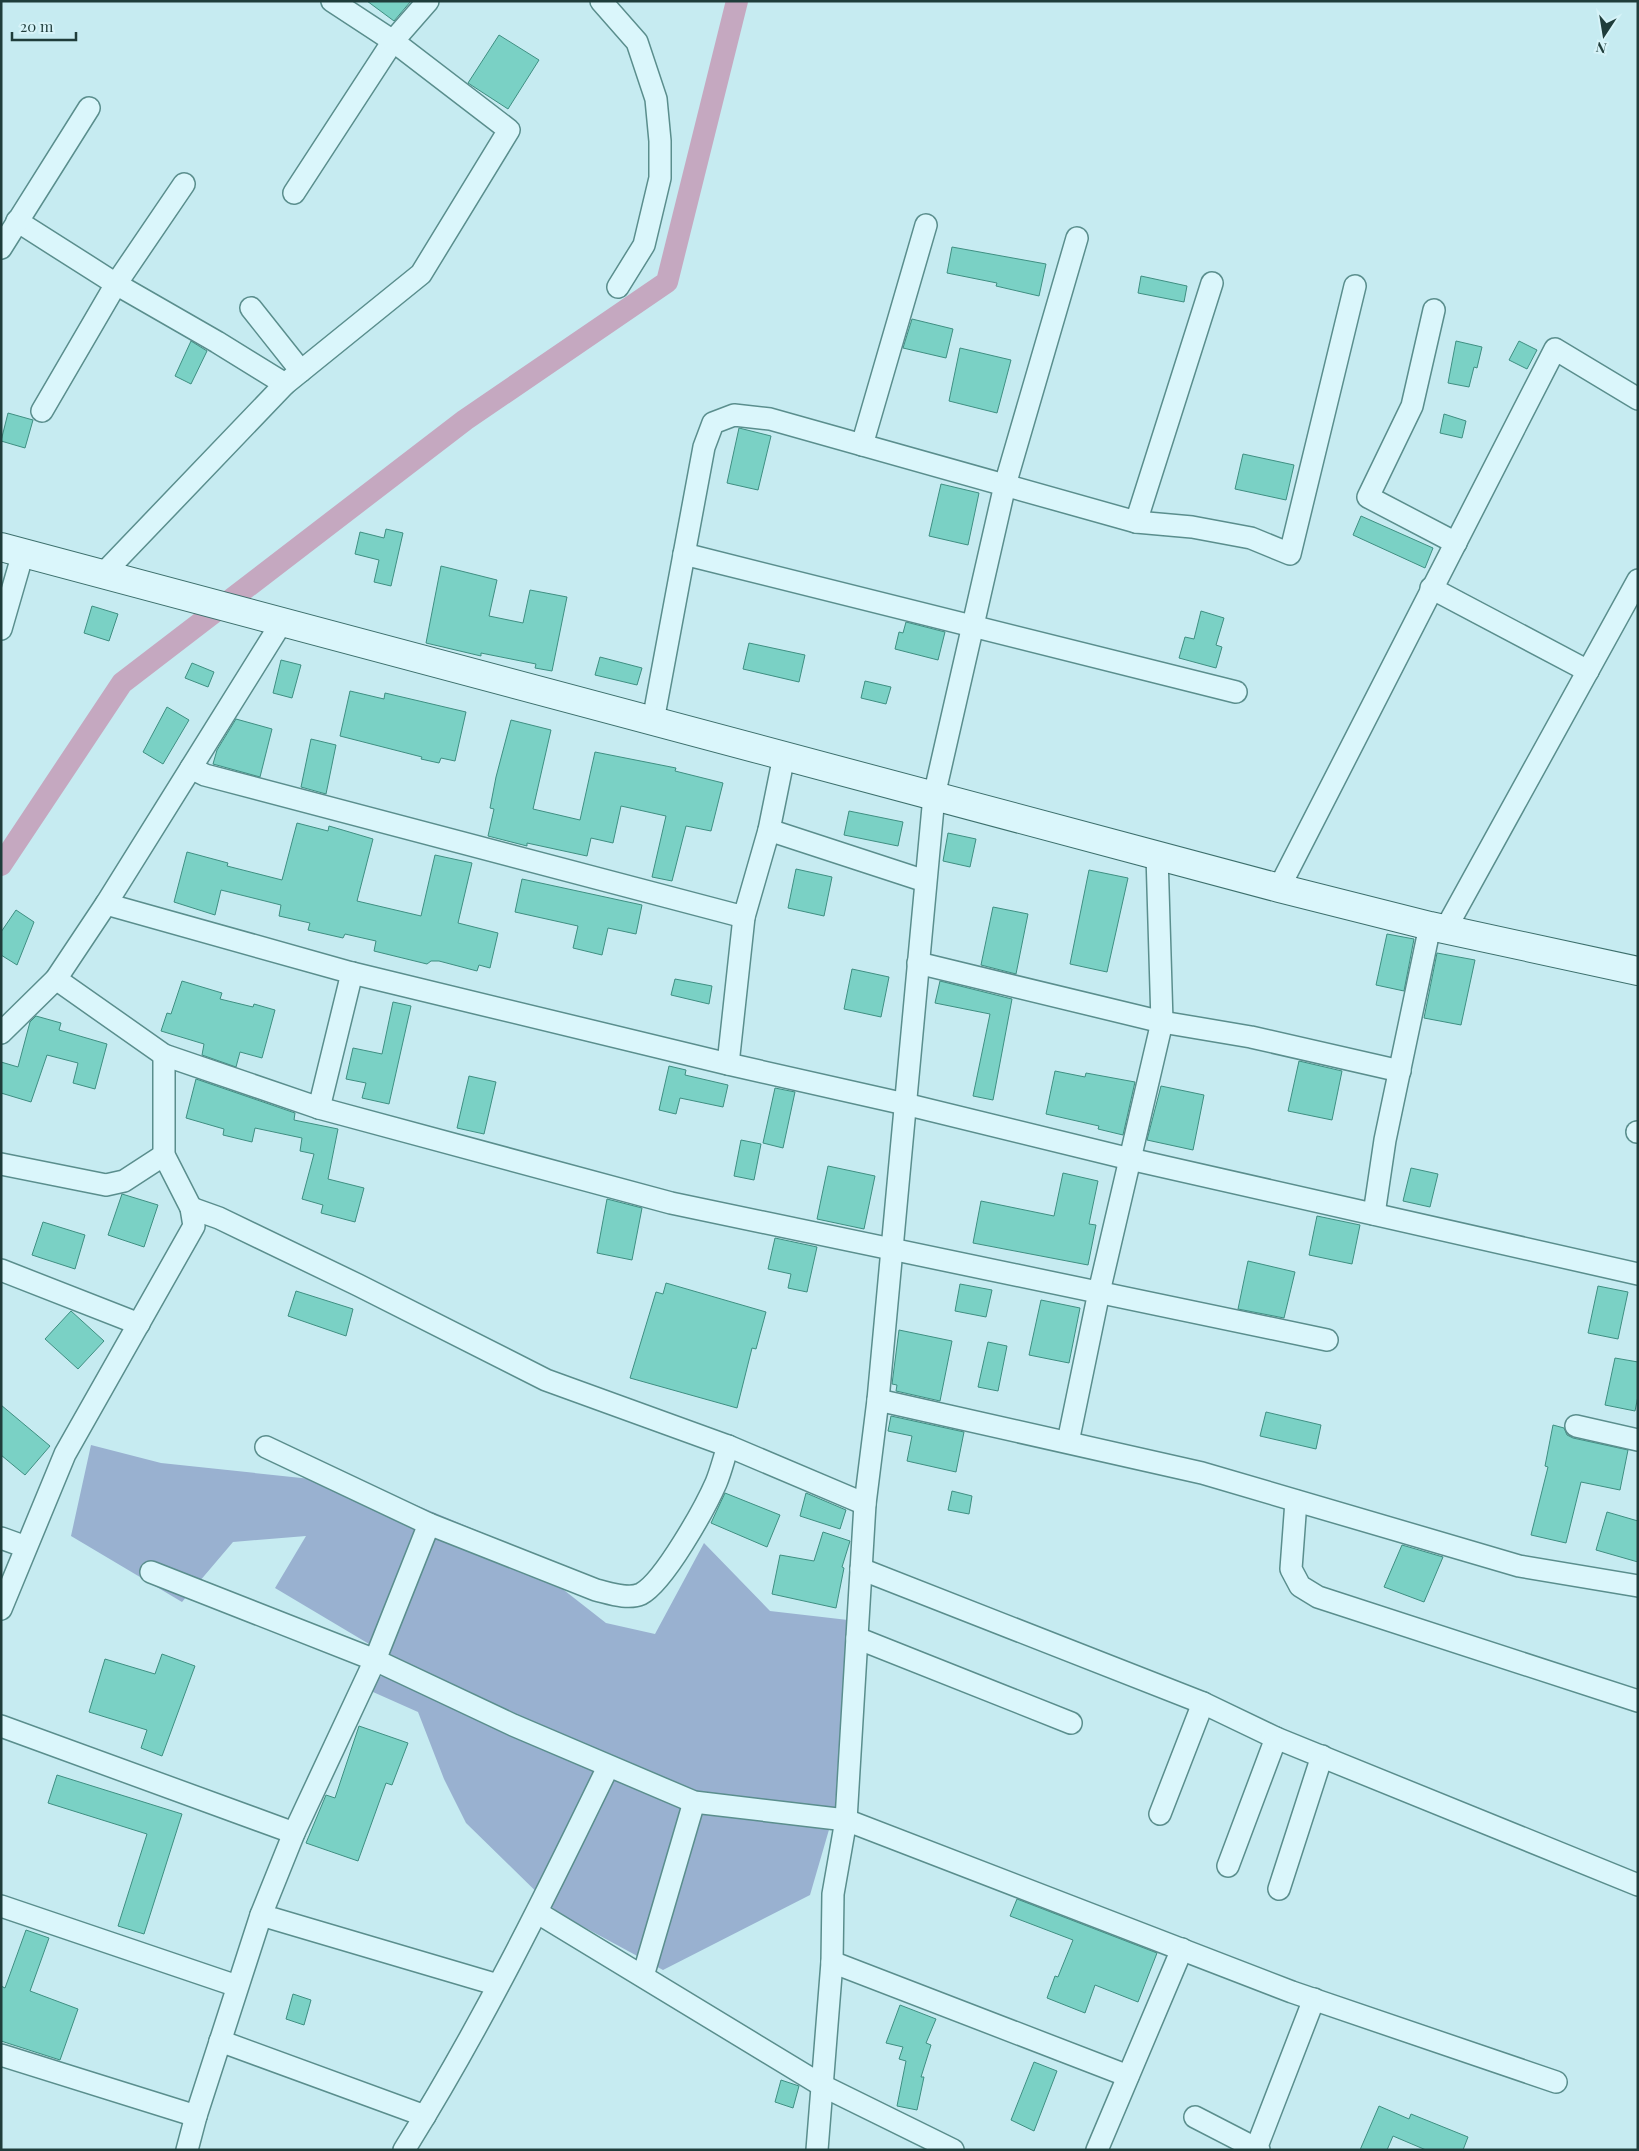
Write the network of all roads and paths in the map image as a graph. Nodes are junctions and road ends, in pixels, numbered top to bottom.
1 (332, 1) edge
2 (428, 1) edge
3 (601, 1) edge
4 (393, 41) junction
5 (89, 108) dead end
6 (184, 184) dead end
7 (294, 193) dead end
8 (17, 221) junction
9 (926, 225) dead end
10 (1077, 238) dead end
11 (1, 248) edge
12 (1212, 283) dead end
13 (116, 284) junction
14 (1355, 286) dead end
15 (618, 287) dead end
16 (251, 308) dead end
17 (1434, 310) dead end
18 (293, 378) junction
19 (1638, 399) edge
20 (42, 411) dead end
21 (862, 445) junction
22 (1005, 485) junction
23 (1136, 522) junction
24 (1456, 543) junction
25 (12, 550) edge
26 (684, 554) junction
27 (103, 574) junction
28 (1638, 580) edge
29 (1431, 588) junction
30 (274, 620) junction
31 (973, 626) junction
32 (1, 629) edge
33 (1588, 671) junction
34 (1236, 692) dead end
35 (653, 721) junction
36 (784, 756) junction
37 (191, 768) junction
38 (934, 796) junction
39 (769, 830) junction
40 (1157, 855) junction
41 (924, 881) junction
42 (1279, 888) junction
43 (106, 904) junction
44 (744, 917) junction
45 (1438, 928) junction
46 (918, 962) junction
47 (1638, 971) edge
48 (352, 972) junction
49 (56, 979) junction
50 (1162, 1022) junction
51 (1, 1034) edge
52 (164, 1055) junction
53 (728, 1064) junction
54 (1400, 1071) junction
55 (906, 1104) junction
56 (320, 1108) junction
57 (164, 1154) junction
58 (1130, 1159) junction
59 (1, 1164) edge
60 (191, 1208) junction
61 (1374, 1214) junction
62 (892, 1250) junction
63 (1, 1270) edge
64 (1638, 1274) edge
65 (1099, 1292) junction
66 (139, 1324) junction
67 (1327, 1340) dead end
68 (878, 1400) junction
69 (1576, 1426) dead end
70 (1638, 1440) edge
71 (1068, 1442) junction
72 (266, 1446) dead end
73 (728, 1446) junction
74 (1296, 1500) junction
75 (865, 1504) junction
76 (428, 1524) junction
77 (1, 1538) edge
78 (26, 1547) junction
79 (861, 1569) junction
80 (152, 1572) dead end
81 (1638, 1586) edge
82 (1, 1609) edge
83 (857, 1638) junction
84 (375, 1660) junction
85 (1638, 1701) edge
86 (1203, 1703) junction
87 (1071, 1723) dead end
88 (1, 1726) edge
89 (1276, 1738) junction
90 (1322, 1756) junction
91 (608, 1767) junction
92 (694, 1802) junction
93 (1160, 1814) dead end
94 (846, 1820) junction
95 (294, 1833) junction
96 (1228, 1866) dead end
97 (1638, 1885) edge
98 (1279, 1890) dead end
99 (1, 1906) edge
100 (538, 1913) junction
101 (261, 1914) junction
102 (1182, 1950) junction
103 (832, 1962) junction
104 (643, 1976) junction
105 (498, 1985) junction
106 (237, 1986) junction
107 (1314, 2000) junction
108 (220, 2041) junction
109 (1, 2055) edge
110 (1128, 2076) junction
111 (1556, 2082) dead end
112 (823, 2086) junction
113 (196, 2116) junction
114 (425, 2116) junction
115 (1195, 2117) dead end
116 (1257, 2149) edge
117 (187, 2150) edge
118 (404, 2150) edge
119 (818, 2150) edge
120 (953, 2150) edge
121 (1097, 2150) edge

1 - 4 street
2 - 4 street
3 - 15 street
4 - 7 street
4 - 18 street
5 - 8 street
6 - 13 street
8 - 11 street
8 - 13 street
9 - 21 street
10 - 22 street
12 - 23 street
13 - 18 street
13 - 20 street
14 - 23 street
16 - 18 street
17 - 24 street
18 - 27 street
19 - 24 street
21 - 22 street
21 - 26 street
22 - 23 street
22 - 31 street
24 - 29 street
25 - 27 street
25 - 32 street
26 - 31 street
26 - 35 street
27 - 30 street
28 - 33 street
29 - 33 street
29 - 42 street
30 - 35 street
30 - 37 street
31 - 34 street
31 - 38 street
33 - 45 street
35 - 36 street
36 - 38 street
36 - 39 street
37 - 43 street
37 - 44 street
38 - 40 street
38 - 41 street
39 - 41 street
39 - 44 street
40 - 42 street
40 - 50 street
41 - 46 street
42 - 45 street
43 - 48 street
43 - 49 street
44 - 53 street
45 - 47 street
45 - 54 street
46 - 50 street
46 - 55 street
48 - 53 street
48 - 56 street
49 - 51 street
49 - 52 street
50 - 54 street
50 - 58 street
52 - 56 street
52 - 57 street
53 - 55 street
54 - 61 street
55 - 58 street
55 - 62 street
56 - 62 street
57 - 59 street
57 - 60 street
58 - 61 street
58 - 65 street
60 - 66 street
60 - 73 street
61 - 64 street
62 - 65 street
62 - 68 street
63 - 66 street
65 - 67 street
65 - 71 street
66 - 78 street
68 - 71 street
68 - 75 street
69 - 70 street
71 - 74 street
72 - 76 street
73 - 75 street
73 - 76 street
74 - 81 street
74 - 85 street
75 - 79 street
76 - 84 street
77 - 78 street
78 - 82 street
79 - 83 street
79 - 86 street
80 - 84 street
83 - 87 street
83 - 94 street
84 - 91 street
84 - 95 street
86 - 89 street
86 - 93 street
88 - 95 street
89 - 90 street
89 - 96 street
90 - 97 street
90 - 98 street
91 - 92 street
91 - 100 street
92 - 94 street
92 - 104 street
94 - 102 street
94 - 103 street
95 - 101 street
99 - 106 street
100 - 104 street
100 - 105 street
101 - 105 street
101 - 106 street
102 - 107 street
102 - 110 street
103 - 110 street
103 - 112 street
104 - 112 street
105 - 114 street
106 - 108 street
107 - 111 street
107 - 116 street
108 - 113 street
108 - 114 street
109 - 113 street
110 - 121 street
112 - 119 street
112 - 120 street
113 - 117 street
114 - 118 street
115 - 116 street

